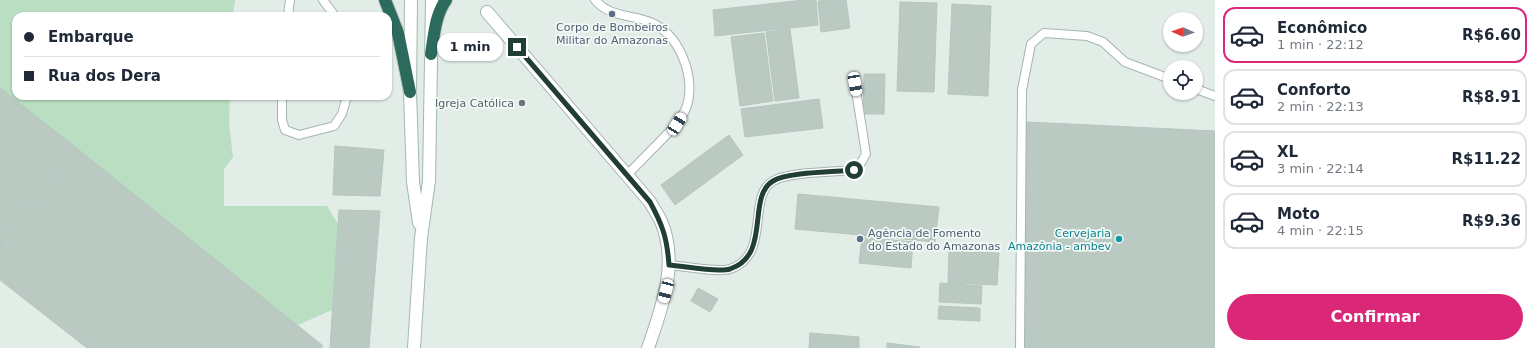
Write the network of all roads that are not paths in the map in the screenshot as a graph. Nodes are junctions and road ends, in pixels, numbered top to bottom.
1 (290, 0) edge
2 (323, 0) edge
3 (385, 0) edge
4 (411, 0) edge
5 (432, 0) edge
6 (446, 0) edge
7 (595, 0) edge
8 (288, 12) edge
9 (332, 12) edge
10 (390, 12) edge
11 (487, 12) dead end
12 (392, 18) edge
13 (430, 54) junction
14 (1163, 76) edge
15 (855, 84) dead end
16 (410, 92) junction
17 (1203, 92) edge
18 (1215, 96) edge
19 (282, 100) edge
20 (346, 100) edge
21 (627, 175) junction
22 (421, 238) junction
23 (669, 265) junction
24 (414, 348) edge
25 (648, 348) edge
26 (1020, 348) edge

1 - 8 lane
2 - 9 lane
3 - 10 highway
4 - 16 main road
5 - 13 main road
6 - 13 highway
7 - 21 lane
11 - 21 main road
12 - 16 highway
13 - 22 main road
14 - 26 lane
15 - 23 lane
16 - 22 main road
17 - 18 lane
19 - 20 lane
21 - 23 main road
22 - 24 main road
23 - 25 main road

